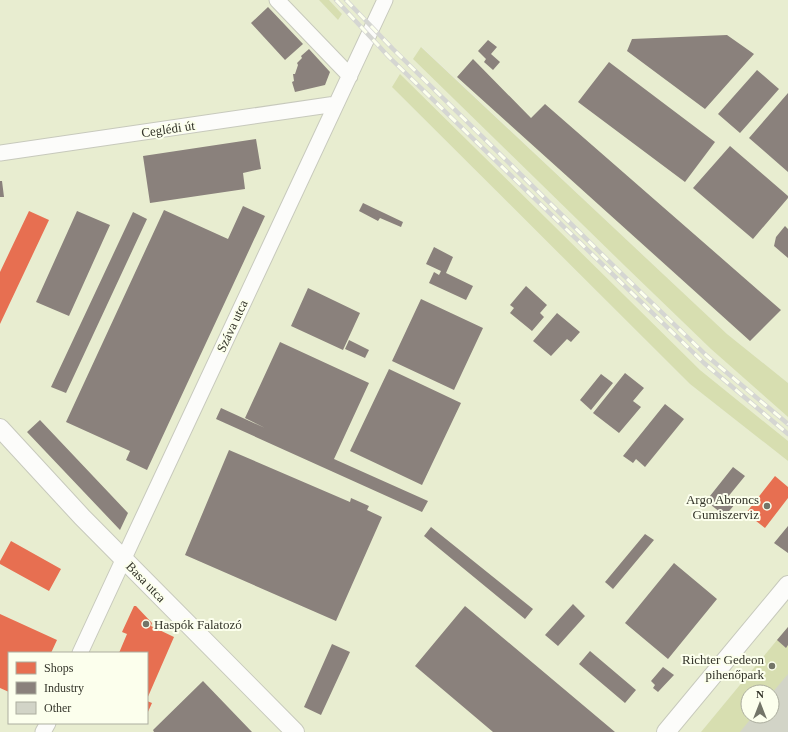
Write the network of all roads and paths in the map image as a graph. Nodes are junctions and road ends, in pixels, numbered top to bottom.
1 (277, 0) edge
2 (385, 0) edge
3 (350, 76) junction
4 (336, 104) junction
5 (0, 154) edge
6 (0, 428) edge
7 (124, 559) junction
8 (788, 586) edge
9 (80, 652) edge
10 (295, 732) edge
11 (666, 732) edge

1 - 3 street
2 - 3 street, Száva utca
3 - 4 street, Száva utca
4 - 5 street, Ceglédi út
4 - 7 street, Száva utca
6 - 7 street, Basa utca
7 - 9 street, Száva utca
7 - 10 street, Basa utca
8 - 11 street

